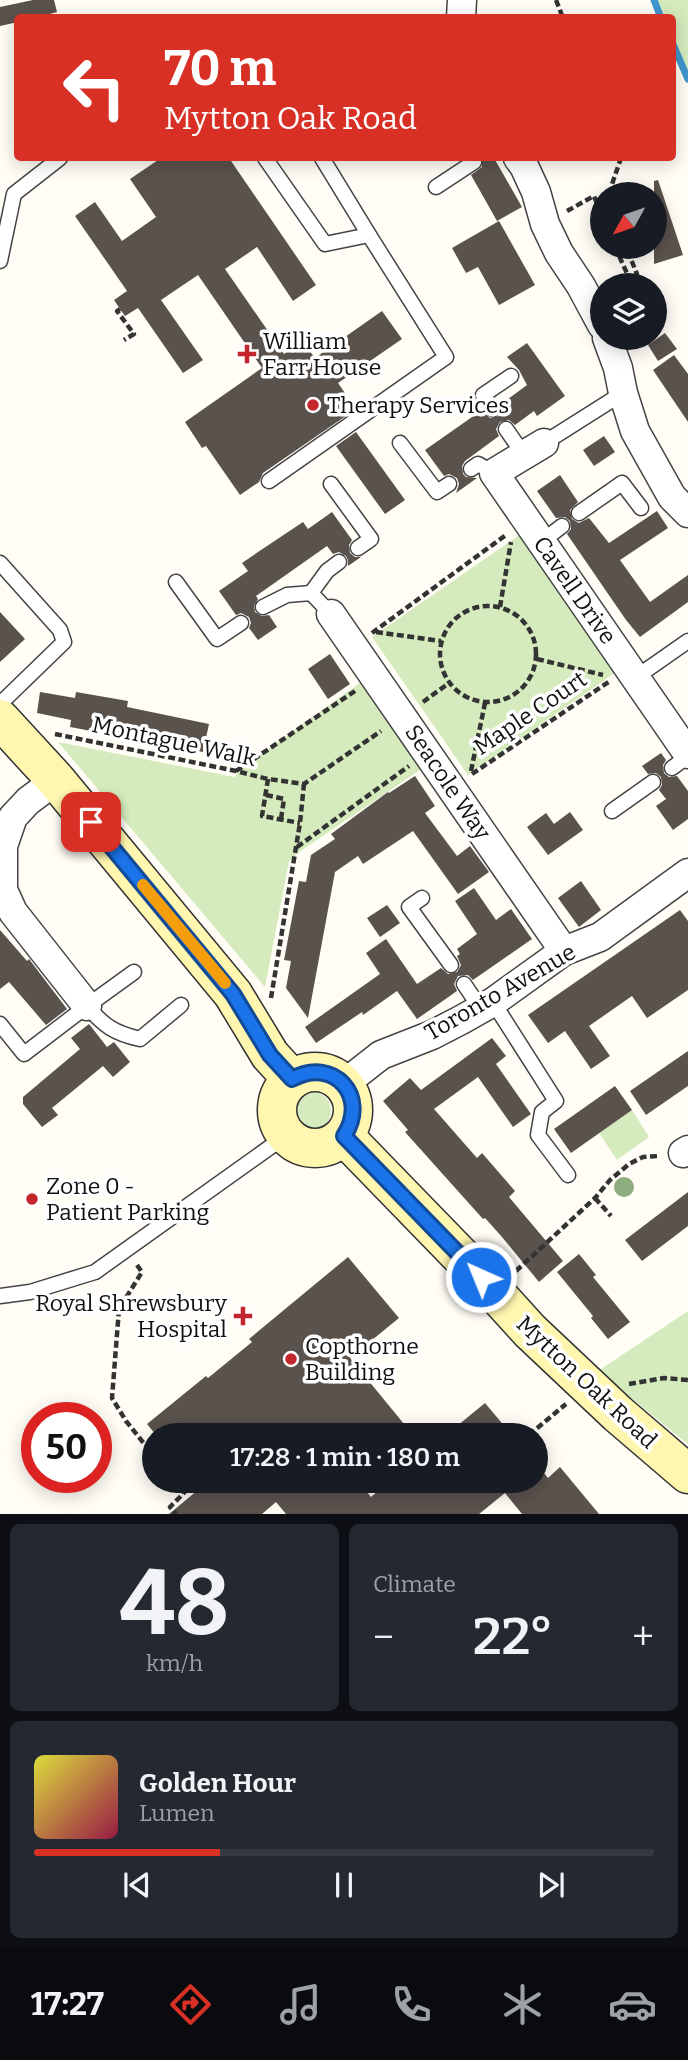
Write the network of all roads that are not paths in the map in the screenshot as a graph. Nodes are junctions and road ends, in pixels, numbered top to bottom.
1 (56, 161) edge
2 (267, 161) edge
3 (324, 161) edge
4 (520, 161) edge
5 (474, 162) dead end
6 (436, 187) dead end
7 (369, 235) junction
8 (0, 261) edge
9 (590, 303) edge
10 (611, 350) edge
11 (511, 376) dead end
12 (623, 393) junction
13 (493, 409) dead end
14 (506, 429) dead end
15 (400, 443) dead end
16 (534, 449) junction
17 (269, 481) dead end
18 (331, 484) dead end
19 (449, 484) dead end
20 (640, 508) dead end
21 (579, 513) dead end
22 (688, 513) edge
23 (358, 548) dead end
24 (339, 562) dead end
25 (0, 563) edge
26 (176, 582) dead end
27 (311, 593) junction
28 (263, 607) dead end
29 (331, 614) joint
30 (241, 623) dead end
31 (688, 641) edge
32 (624, 678) junction
33 (0, 704) edge
34 (0, 719) edge
35 (684, 756) edge
36 (55, 780) junction
37 (653, 782) dead end
38 (612, 811) dead end
39 (688, 873) edge
40 (422, 898) dead end
41 (564, 951) junction
42 (451, 965) dead end
43 (134, 972) dead end
44 (464, 984) dead end
45 (181, 1005) dead end
46 (487, 1005) junction
47 (87, 1006) junction
48 (0, 1024) edge
49 (292, 1079) junction
50 (344, 1084) junction
51 (287, 1135) junction
52 (344, 1136) junction
53 (568, 1175) dead end
54 (0, 1296) edge
55 (688, 1474) edge

1 - 8 lane
2 - 7 lane
3 - 7 lane
4 - 9 street
5 - 6 lane
7 - 17 lane
10 - 12 street
11 - 13 lane
12 - 16 lane
12 - 22 street
14 - 16 lane
15 - 19 lane
16 - 32 street, Cavell Drive
18 - 23 lane
20 - 21 lane
24 - 27 lane
25 - 33 lane
26 - 30 lane
27 - 28 lane
27 - 29 lane
29 - 41 street, Seacole Way
31 - 32 lane
32 - 35 street, Cavell Drive
34 - 36 main road
36 - 47 street
36 - 49 main road
37 - 38 lane
39 - 41 street, Toronto Avenue
40 - 42 lane
41 - 46 street, Toronto Avenue
43 - 47 lane
44 - 46 lane
45 - 47 lane
46 - 50 street, Toronto Avenue
46 - 53 lane
47 - 48 lane
49 - 50 main road
49 - 51 main road
50 - 52 main road
51 - 52 main road
51 - 54 lane
52 - 55 main road, Mytton Oak Road

